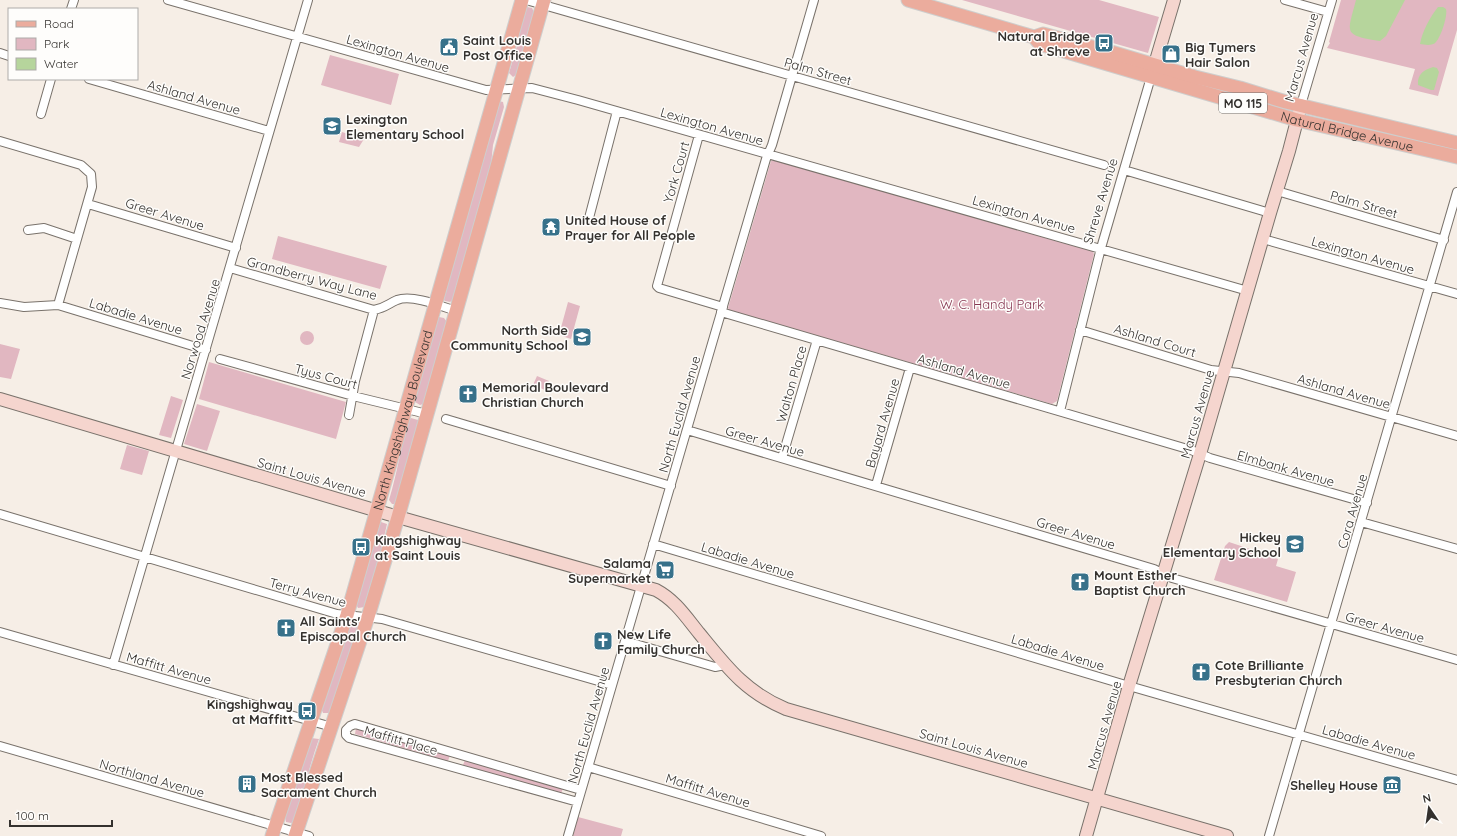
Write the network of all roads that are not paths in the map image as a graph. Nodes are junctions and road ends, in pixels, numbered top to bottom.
1 (168, 0) edge
2 (308, 0) edge
3 (522, 0) edge
4 (526, 0) edge
5 (814, 0) edge
6 (908, 0) edge
7 (1174, 0) edge
8 (1285, 0) edge
9 (1332, 0) edge
10 (543, 2) edge
11 (1328, 12) junction
12 (297, 37) junction
13 (1034, 37) junction
14 (1153, 71) junction
15 (792, 76) junction
16 (51, 80) edge
17 (92, 80) edge
18 (520, 88) junction
19 (497, 90) junction
20 (617, 111) junction
21 (1299, 112) junction
22 (41, 114) dead end
23 (270, 131) junction
24 (699, 135) junction
25 (0, 141) edge
26 (1457, 143) edge
27 (768, 154) junction
28 (1457, 157) edge
29 (1104, 165) dead end
30 (1124, 170) junction
31 (1277, 191) junction
32 (1457, 192) edge
33 (88, 204) junction
34 (1270, 213) junction
35 (589, 218) dead end
36 (28, 230) dead end
37 (77, 239) junction
38 (1263, 239) junction
39 (1444, 240) junction
40 (236, 248) junction
41 (1101, 248) junction
42 (230, 268) junction
43 (657, 286) joint
44 (1430, 287) junction
45 (1248, 291) junction
46 (1457, 294) edge
47 (0, 303) edge
48 (435, 304) junction
49 (58, 305) junction
50 (374, 310) junction
51 (722, 310) junction
52 (456, 311) junction
53 (1080, 330) junction
54 (817, 340) junction
55 (206, 350) junction
56 (220, 359) dead end
57 (910, 368) junction
58 (1224, 371) junction
59 (353, 396) junction
60 (0, 399) edge
61 (406, 409) junction
62 (1060, 411) junction
63 (427, 414) junction
64 (349, 415) dead end
65 (1392, 418) junction
66 (446, 419) dead end
67 (687, 430) junction
68 (1457, 436) edge
69 (176, 452) junction
70 (1200, 454) junction
71 (782, 458) junction
72 (876, 485) junction
73 (670, 486) junction
74 (1367, 504) junction
75 (377, 510) junction
76 (0, 514) edge
77 (398, 517) junction
78 (1361, 522) junction
79 (653, 544) junction
80 (1457, 549) edge
81 (145, 557) junction
82 (1163, 574) junction
83 (641, 586) junction
84 (347, 615) junction
85 (368, 617) junction
86 (1331, 624) junction
87 (0, 632) edge
88 (625, 641) junction
89 (1457, 660) edge
90 (112, 665) junction
91 (725, 665) junction
92 (612, 685) junction
93 (1129, 686) junction
94 (310, 721) junction
95 (332, 727) junction
96 (1299, 735) junction
97 (0, 746) edge
98 (588, 767) junction
99 (1457, 780) edge
100 (581, 790) junction
101 (1097, 798) junction
102 (578, 802) junction
103 (273, 831) edge
104 (300, 835) edge
105 (568, 836) edge
106 (821, 836) edge
107 (1086, 836) edge
108 (1227, 836) edge
109 (1269, 836) edge

1 - 12 street, Lexington Avenue
2 - 12 street, Norwood Avenue
3 - 19 main road, North Kingshighway Boulevard
4 - 10 street, Palm Street
5 - 15 street, North Euclid Avenue
6 - 13 main road, Natural Bridge Avenue
7 - 14 street, Shreve Avenue
8 - 11 street
9 - 11 street, Marcus Avenue
10 - 15 street, Palm Street
10 - 18 main road, North Kingshighway Boulevard
11 - 21 street, Marcus Avenue
12 - 19 street, Lexington Avenue
12 - 23 street, Norwood Avenue
13 - 14 main road, Natural Bridge Avenue
13 - 14 main road, Natural Bridge Avenue
14 - 21 main road, Natural Bridge Avenue
14 - 30 street, Shreve Avenue
15 - 27 street, North Euclid Avenue
15 - 29 street, Palm Street
16 - 22 street
17 - 23 street, Ashland Avenue
18 - 19 street, Lexington Avenue
18 - 20 street, Lexington Avenue
18 - 52 main road, North Kingshighway Boulevard
19 - 48 main road, North Kingshighway Boulevard
20 - 24 street, Lexington Avenue
20 - 35 street
21 - 26 main road, Natural Bridge Avenue
21 - 28 main road, Natural Bridge Avenue
21 - 31 street, Marcus Avenue
23 - 40 street, Norwood Avenue
24 - 27 street, Lexington Avenue
24 - 43 street, York Court
25 - 33 street
27 - 41 street, Lexington Avenue
27 - 51 street, North Euclid Avenue
30 - 34 street
30 - 41 street, Shreve Avenue
31 - 34 street, Marcus Avenue
31 - 39 street, Palm Street
32 - 39 street, Cora Avenue
33 - 37 street
33 - 40 street, Greer Avenue
34 - 38 street, Marcus Avenue
36 - 37 street
37 - 49 street
38 - 44 street, Lexington Avenue
38 - 45 street, Marcus Avenue
39 - 44 street, Cora Avenue
40 - 42 street, Norwood Avenue
41 - 45 street, Lexington Avenue
41 - 53 street, Shreve Avenue
42 - 50 street, Grandberry Way Lane
42 - 55 street, Norwood Avenue
43 - 51 street, Ashland Avenue
44 - 46 street, Lexington Avenue
44 - 65 street, Cora Avenue
45 - 58 street, Marcus Avenue
47 - 49 street
48 - 50 street, Grandberry Way Lane
48 - 52 street, Grandberry Way Lane
48 - 61 main road, North Kingshighway Boulevard
49 - 55 street, Labadie Avenue
50 - 59 street
51 - 54 street, Ashland Avenue
51 - 67 street, North Euclid Avenue
52 - 63 main road, North Kingshighway Boulevard
53 - 58 street, Ashland Court
53 - 62 street, Shreve Avenue
54 - 57 street, Ashland Avenue
54 - 71 street, Walton Place
55 - 69 street, Norwood Avenue
56 - 59 street, Tyus Court
57 - 62 street, Ashland Avenue
57 - 72 street, Bayard Avenue
58 - 65 street, Ashland Avenue
58 - 70 street, Marcus Avenue
59 - 61 street, Tyus Court
59 - 64 street
60 - 69 street, Saint Louis Avenue
61 - 63 street, Tyus Court
61 - 75 main road, North Kingshighway Boulevard
62 - 70 street, Ashland Avenue
63 - 77 main road, North Kingshighway Boulevard
65 - 68 street, Ashland Avenue
65 - 74 street, Cora Avenue
66 - 73 street
67 - 71 street, Greer Avenue
67 - 73 street, North Euclid Avenue
69 - 75 street, Saint Louis Avenue
69 - 81 street, Norwood Avenue
70 - 74 street, Elmbank Avenue
70 - 82 street, Marcus Avenue
71 - 72 street, Greer Avenue
72 - 82 street, Greer Avenue
73 - 79 street, North Euclid Avenue
74 - 78 street, Cora Avenue
75 - 77 street, Saint Louis Avenue
75 - 84 main road, North Kingshighway Boulevard
76 - 81 street, Terry Avenue
77 - 83 street, Saint Louis Avenue
77 - 85 main road, North Kingshighway Boulevard
78 - 80 street
78 - 86 street, Cora Avenue
79 - 83 street, North Euclid Avenue
79 - 93 street, Labadie Avenue
81 - 84 street, Terry Avenue
81 - 90 street, Norwood Avenue
82 - 86 street, Greer Avenue
82 - 93 street, Marcus Avenue
83 - 88 street, North Euclid Avenue
83 - 91 street, Saint Louis Avenue
84 - 85 street, Terry Avenue
84 - 94 main road, North Kingshighway Boulevard
85 - 92 street, Terry Avenue
85 - 95 main road, North Kingshighway Boulevard
86 - 89 street, Greer Avenue
86 - 96 street, Cora Avenue
87 - 90 street, Maffitt Avenue
88 - 91 street
88 - 92 street, North Euclid Avenue
90 - 94 street, Maffitt Avenue
91 - 101 street, Saint Louis Avenue
92 - 98 street, North Euclid Avenue
93 - 96 street, Labadie Avenue
93 - 101 street, Marcus Avenue
94 - 95 street, Maffitt Avenue
94 - 103 main road, North Kingshighway Boulevard
95 - 104 main road, North Kingshighway Boulevard
96 - 99 street, Labadie Avenue
96 - 109 street, Cora Avenue
97 - 103 street, Northland Avenue
98 - 100 street, North Euclid Avenue
98 - 106 street, Maffitt Avenue
100 - 102 street, North Euclid Avenue
100 - 102 street, Maffitt Place
101 - 107 street, Marcus Avenue
101 - 108 street, Saint Louis Avenue
102 - 105 street, North Euclid Avenue
103 - 104 street, Northland Avenue

